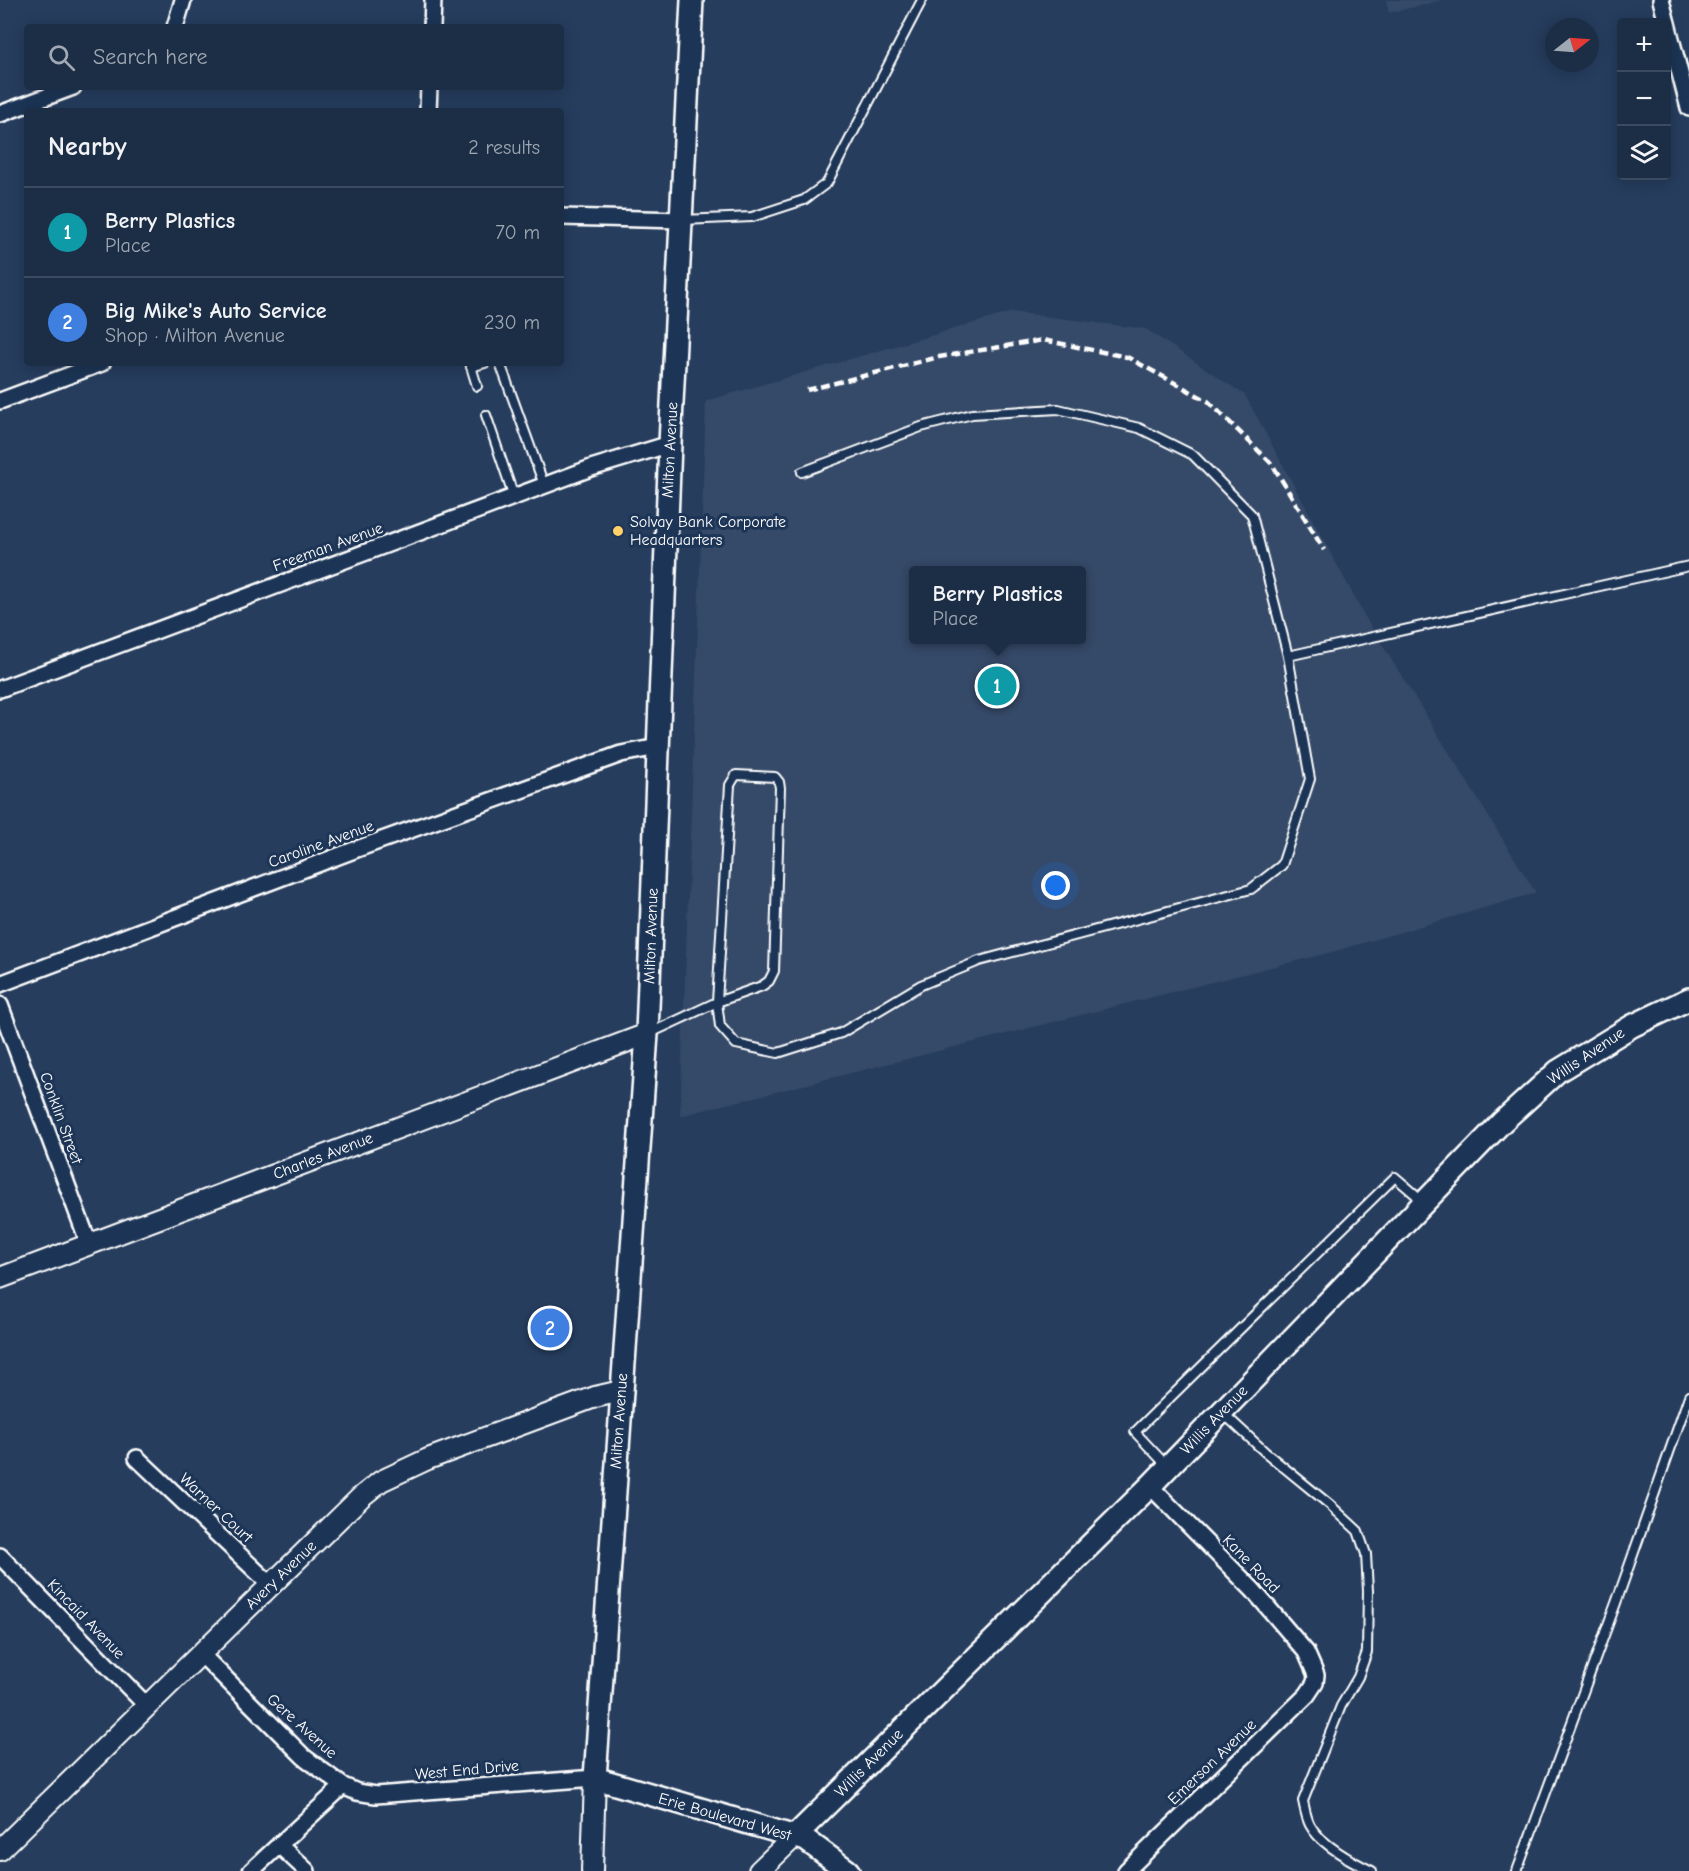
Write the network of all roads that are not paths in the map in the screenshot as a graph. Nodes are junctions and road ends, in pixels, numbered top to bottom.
1 (183, 0) edge
2 (433, 0) edge
3 (692, 0) edge
4 (922, 0) edge
5 (1660, 0) edge
6 (176, 24) edge
7 (432, 24) edge
8 (65, 90) edge
9 (429, 90) edge
10 (428, 108) edge
11 (1689, 108) edge
12 (0, 114) edge
13 (564, 217) edge
14 (682, 220) junction
15 (94, 366) edge
16 (470, 366) edge
17 (501, 366) edge
18 (477, 386) dead end
19 (0, 401) edge
20 (486, 415) dead end
21 (670, 444) junction
22 (802, 472) dead end
23 (544, 485) junction
24 (514, 497) junction
25 (1689, 566) edge
26 (1288, 656) junction
27 (0, 688) edge
28 (658, 747) junction
29 (0, 984) edge
30 (1689, 999) edge
31 (717, 1002) junction
32 (0, 1005) edge
33 (647, 1034) junction
34 (1425, 1203) junction
35 (89, 1244) junction
36 (0, 1278) edge
37 (621, 1391) junction
38 (1689, 1396) edge
39 (1222, 1412) junction
40 (137, 1458) dead end
41 (1168, 1467) junction
42 (1150, 1486) junction
43 (0, 1556) edge
44 (272, 1585) junction
45 (201, 1654) junction
46 (1316, 1675) joint
47 (147, 1706) junction
48 (595, 1778) junction
49 (343, 1786) junction
50 (795, 1836) junction
51 (279, 1845) junction
52 (0, 1850) edge
53 (251, 1871) edge
54 (307, 1871) edge
55 (592, 1871) edge
56 (759, 1871) edge
57 (848, 1871) edge
58 (1126, 1871) edge
59 (1372, 1871) edge
60 (1517, 1871) edge

1 - 6 street
2 - 7 street
3 - 14 main road, Milton Avenue
4 - 14 lane
5 - 11 street
8 - 12 street
9 - 10 street
13 - 14 street
14 - 21 main road, Milton Avenue
15 - 19 street
16 - 18 lane
17 - 23 lane
20 - 24 lane
21 - 23 street, Freeman Avenue
21 - 28 main road, Milton Avenue
22 - 26 lane
23 - 24 street, Freeman Avenue
24 - 27 street, Freeman Avenue
25 - 26 lane
26 - 31 lane
28 - 29 street, Caroline Avenue
28 - 33 main road, Milton Avenue
30 - 34 main road, Willis Avenue
31 - 31 lane
31 - 33 lane
32 - 35 street, Conklin Street
33 - 35 street, Charles Avenue
33 - 37 main road, Milton Avenue
34 - 39 main road, Willis Avenue
34 - 41 lane
35 - 36 street, Charles Avenue
37 - 44 street, Avery Avenue
37 - 48 main road, Milton Avenue
38 - 60 lane
39 - 41 main road, Willis Avenue
39 - 59 lane
40 - 44 street, Warner Court
41 - 42 main road, Willis Avenue
42 - 46 street, Kane Road
42 - 50 main road, Willis Avenue
43 - 47 street, Kincaid Avenue
44 - 45 street, Avery Avenue
45 - 47 street, Avery Avenue
45 - 49 street, Gere Avenue
46 - 58 street, Emerson Avenue
47 - 52 street, Avery Avenue
48 - 49 street, West End Drive
48 - 50 main road, Erie Boulevard West
48 - 55 street, Milton Avenue
49 - 51 street
50 - 56 street, Willis Avenue
50 - 57 main road, Erie Boulevard West
51 - 53 street
51 - 54 street

